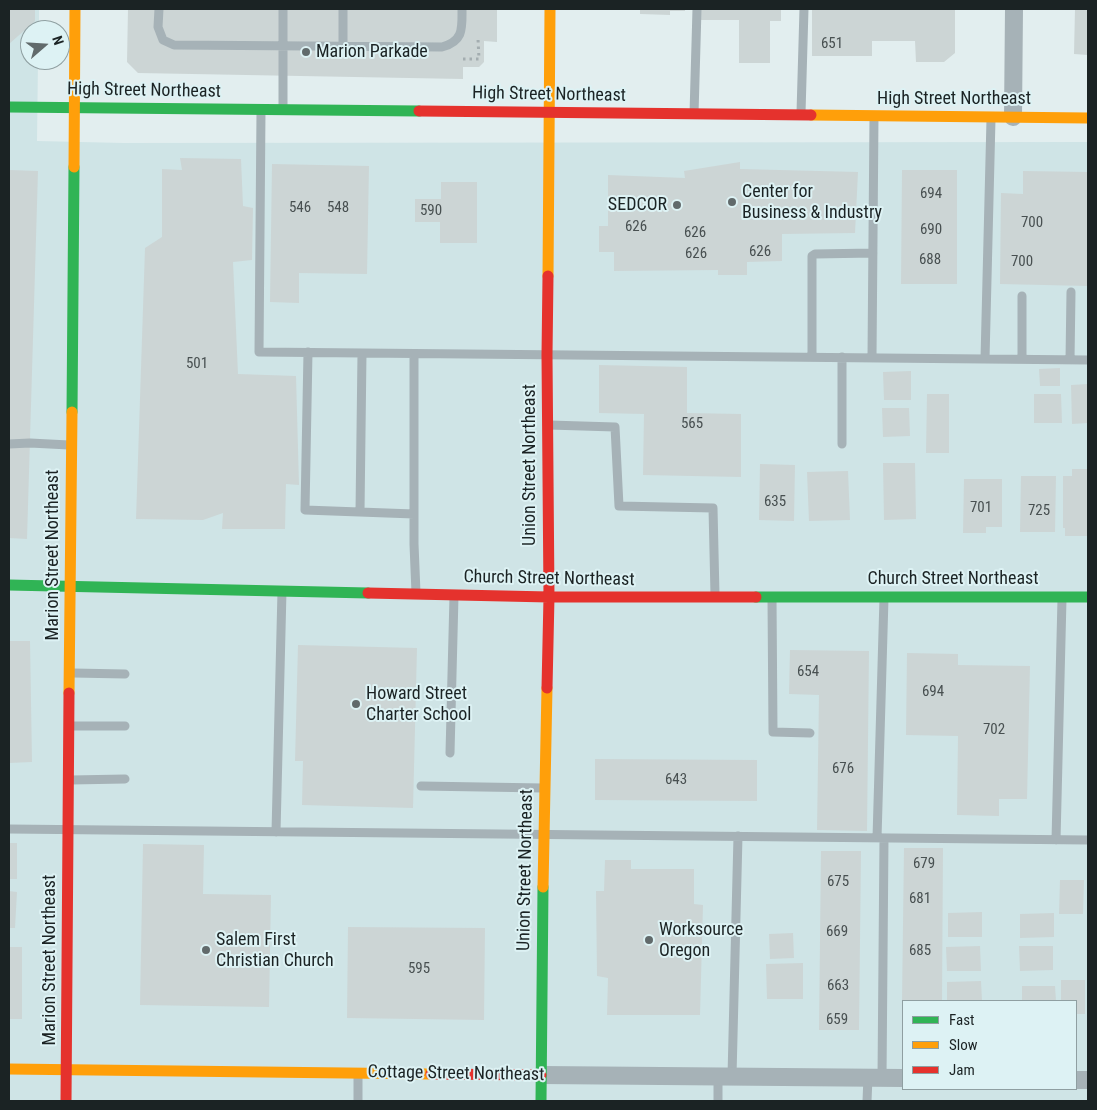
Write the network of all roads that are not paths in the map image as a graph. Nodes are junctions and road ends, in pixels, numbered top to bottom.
1 (75, 9) edge
2 (159, 9) edge
3 (283, 9) edge
4 (343, 9) edge
5 (462, 9) edge
6 (550, 9) edge
7 (697, 9) edge
8 (804, 9) edge
9 (1014, 9) edge
10 (282, 46) junction
11 (343, 47) junction
12 (9, 107) edge
13 (74, 107) junction
14 (261, 109) junction
15 (284, 110) junction
16 (549, 112) junction
17 (694, 114) junction
18 (801, 115) junction
19 (874, 116) junction
20 (992, 116) junction
21 (1013, 117) junction
22 (1088, 118) edge
23 (872, 253) junction
24 (1070, 292) dead end
25 (1022, 296) dead end
26 (308, 352) junction
27 (362, 353) junction
28 (414, 354) junction
29 (547, 355) junction
30 (812, 357) junction
31 (842, 357) junction
32 (872, 358) junction
33 (985, 359) junction
34 (1022, 360) junction
35 (1070, 360) junction
36 (1088, 360) edge
37 (548, 425) junction
38 (9, 444) edge
39 (842, 444) dead end
40 (72, 445) junction
41 (360, 512) junction
42 (414, 514) junction
43 (9, 585) edge
44 (70, 586) junction
45 (282, 591) junction
46 (416, 594) junction
47 (454, 595) junction
48 (1062, 596) junction
49 (1088, 596) edge
50 (549, 597) junction
51 (715, 598) junction
52 (772, 598) junction
53 (884, 598) junction
54 (70, 673) junction
55 (125, 674) dead end
56 (70, 726) junction
57 (125, 726) dead end
58 (810, 733) dead end
59 (450, 753) dead end
60 (125, 779) dead end
61 (69, 780) junction
62 (421, 786) dead end
63 (544, 788) junction
64 (9, 829) edge
65 (69, 830) junction
66 (276, 832) junction
67 (543, 834) junction
68 (738, 836) junction
69 (881, 838) junction
70 (1056, 840) junction
71 (1088, 840) edge
72 (9, 1069) edge
73 (67, 1070) junction
74 (358, 1073) junction
75 (541, 1075) junction
76 (725, 1076) junction
77 (875, 1078) junction
78 (902, 1078) edge
79 (66, 1101) edge
80 (358, 1101) edge
81 (541, 1101) edge
82 (718, 1101) edge
83 (867, 1101) edge

1 - 13 street, Marion Street Northeast
2 - 10 lane
3 - 10 lane
4 - 11 lane
5 - 11 lane
6 - 16 street, Union Street Northeast
7 - 17 lane
8 - 18 lane
9 - 21 street
10 - 11 lane
10 - 15 lane
12 - 13 street, High Street Northeast
13 - 14 street, High Street Northeast
13 - 40 street, Marion Street Northeast
14 - 15 street, High Street Northeast
14 - 26 lane
15 - 16 street, High Street Northeast
16 - 17 street, High Street Northeast
16 - 29 street, Union Street Northeast
17 - 18 street, High Street Northeast
18 - 19 street, High Street Northeast
19 - 20 street, High Street Northeast
19 - 23 lane
20 - 21 street, High Street Northeast
20 - 33 lane
21 - 22 street, High Street Northeast
23 - 30 lane
23 - 32 lane
24 - 35 lane
25 - 34 lane
26 - 27 lane
26 - 41 lane
27 - 28 lane
27 - 41 lane
28 - 29 lane
28 - 42 lane
29 - 30 lane
29 - 37 street, Union Street Northeast
30 - 31 lane
31 - 32 lane
31 - 39 lane
32 - 33 lane
33 - 34 lane
34 - 35 lane
35 - 36 lane
37 - 50 street, Union Street Northeast
37 - 51 lane
38 - 40 lane
40 - 44 street, Marion Street Northeast
41 - 42 lane
42 - 46 lane
43 - 44 street, Church Street Northeast
44 - 45 street, Church Street Northeast
44 - 54 street, Marion Street Northeast
45 - 46 street, Church Street Northeast
45 - 66 lane
46 - 47 street, Church Street Northeast
47 - 50 street, Church Street Northeast
47 - 59 lane
48 - 49 street, Church Street Northeast
48 - 53 street, Church Street Northeast
48 - 70 lane
50 - 51 street, Church Street Northeast
50 - 63 street, Union Street Northeast
51 - 52 street, Church Street Northeast
52 - 53 street, Church Street Northeast
52 - 58 lane
53 - 69 lane
54 - 55 lane
54 - 56 street, Marion Street Northeast
56 - 57 lane
56 - 61 street, Marion Street Northeast
60 - 61 lane
61 - 65 street, Marion Street Northeast
62 - 63 lane
63 - 67 street, Union Street Northeast
64 - 65 lane
65 - 66 lane
65 - 73 street, Marion Street Northeast
66 - 67 lane
67 - 68 lane
67 - 75 street, Union Street Northeast
68 - 69 lane
68 - 76 lane
69 - 70 lane
69 - 77 lane
70 - 71 lane
72 - 73 street, Cottage Street Northeast
73 - 74 street, Cottage Street Northeast
73 - 79 street, Marion Street Northeast
74 - 75 street, Cottage Street Northeast
74 - 80 lane
75 - 76 street, Cottage Street Northeast
75 - 81 street, Union Street Northeast
76 - 77 street, Cottage Street Northeast
76 - 82 lane
77 - 78 street, Cottage Street Northeast
77 - 83 lane

